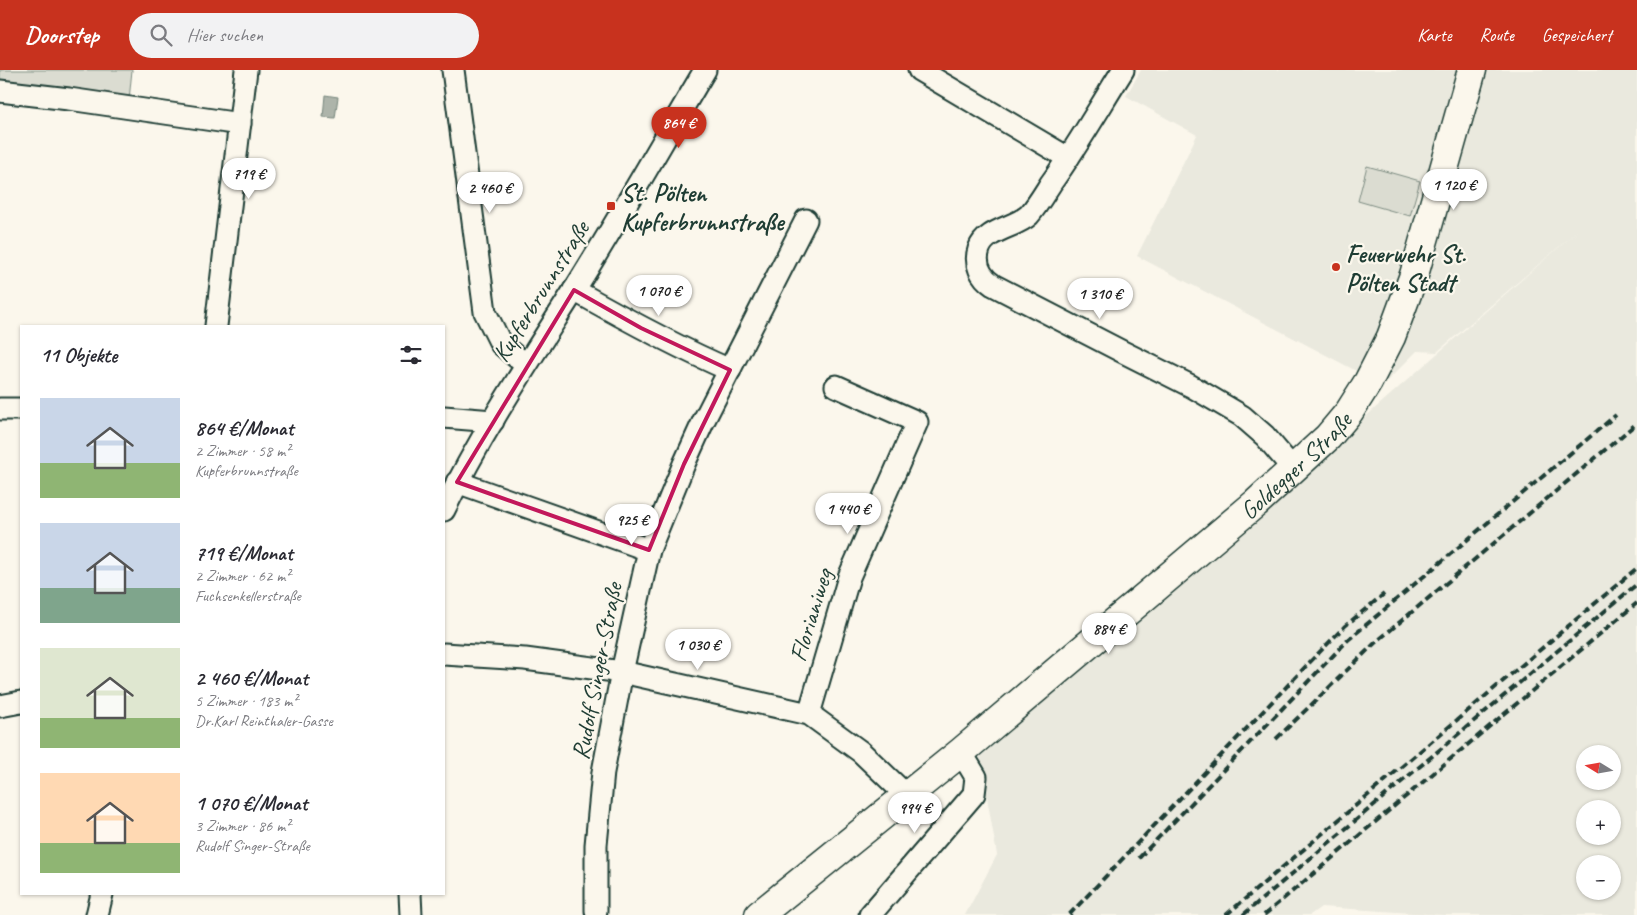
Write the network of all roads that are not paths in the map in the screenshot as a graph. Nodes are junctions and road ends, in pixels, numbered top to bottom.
1 (246, 70) edge
2 (454, 70) edge
3 (705, 70) edge
4 (918, 70) edge
5 (1123, 70) edge
6 (1472, 70) edge
7 (0, 91) edge
8 (240, 124) junction
9 (1068, 158) junction
10 (806, 220) dead end
11 (574, 290) junction
12 (216, 325) edge
13 (526, 365) junction
14 (730, 370) junction
15 (836, 386) dead end
16 (0, 409) edge
17 (20, 409) edge
18 (445, 417) edge
19 (493, 421) junction
20 (1294, 470) junction
21 (457, 482) junction
22 (445, 508) edge
23 (649, 550) junction
24 (445, 654) edge
25 (622, 672) junction
26 (20, 702) edge
27 (0, 706) edge
28 (809, 714) junction
29 (961, 752) junction
30 (907, 796) junction
31 (102, 895) edge
32 (410, 895) edge
33 (596, 911) dead end
34 (97, 915) edge
35 (411, 915) edge
36 (759, 915) edge
37 (870, 915) edge

1 - 8 street
2 - 13 street
3 - 11 street, Kupferbrunnstraße
4 - 9 street
5 - 9 street
6 - 20 main road, Goldegger Straße
7 - 8 street
8 - 12 street
9 - 20 street
10 - 14 street, Rudolf Singer-Straße
11 - 13 street, Kupferbrunnstraße
11 - 14 street
13 - 19 street, Kupferbrunnstraße
14 - 23 street, Rudolf Singer-Straße
15 - 28 street, Florianiweg
16 - 17 street
18 - 19 street
19 - 21 street, Kupferbrunnstraße
20 - 29 main road, Goldegger Straße
21 - 22 street, Kupferbrunnstraße
21 - 23 street
23 - 25 street, Rudolf Singer-Straße
24 - 25 street
25 - 28 street
25 - 33 street, Rudolf Singer-Straße
26 - 27 street
28 - 30 street
29 - 30 main road, Goldegger Straße
29 - 37 street
30 - 36 main road, Goldegger Straße
31 - 34 street
32 - 35 street

